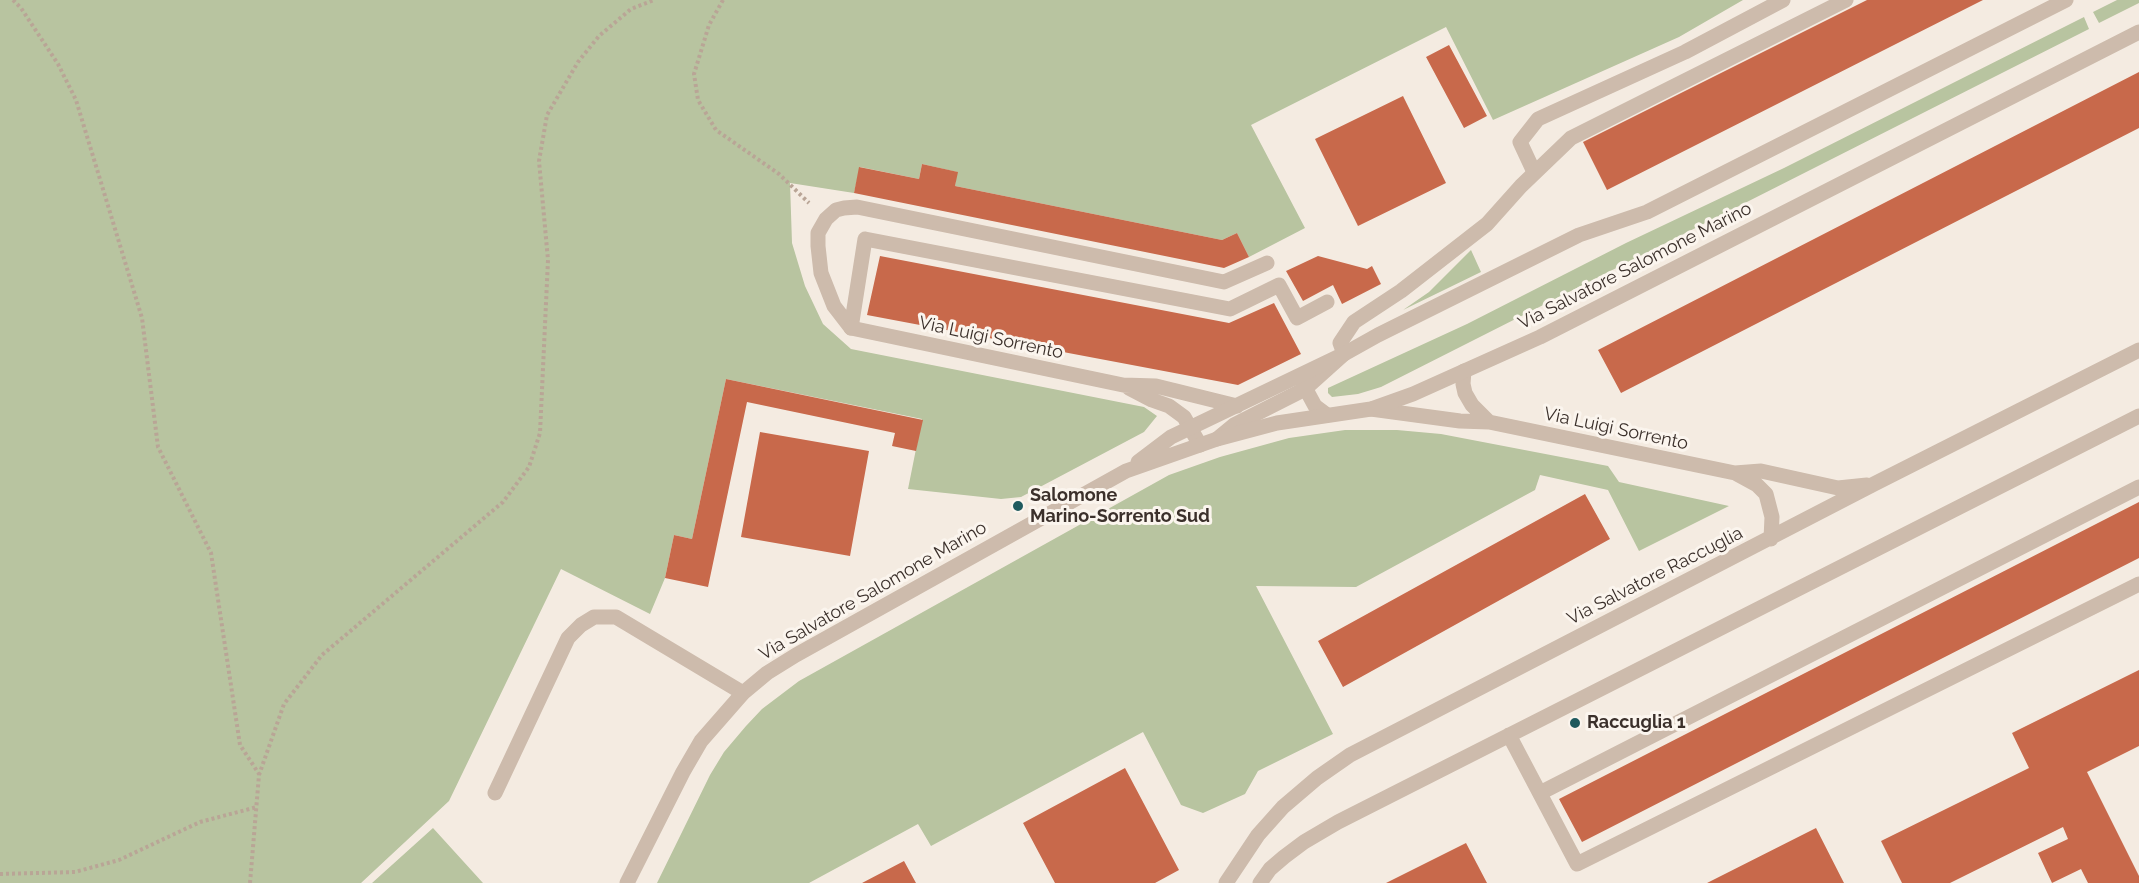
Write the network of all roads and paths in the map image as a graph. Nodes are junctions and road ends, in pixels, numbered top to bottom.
1 (13, 0) edge
2 (654, 0) edge
3 (723, 0) edge
4 (1783, 0) edge
5 (1846, 0) edge
6 (2066, 0) edge
7 (2139, 32) edge
8 (1534, 172) junction
9 (826, 219) junction
10 (1267, 262) dead end
11 (1327, 302) dead end
12 (851, 328) junction
13 (2139, 350) edge
14 (1344, 354) junction
15 (1464, 371) junction
16 (1302, 383) junction
17 (1123, 385) junction
18 (1237, 406) junction
19 (1371, 409) junction
20 (1327, 416) junction
21 (2139, 416) edge
22 (1489, 423) junction
23 (1191, 428) junction
24 (1217, 439) junction
25 (1200, 445) junction
26 (1126, 471) junction
27 (1735, 473) junction
28 (1874, 484) junction
29 (2139, 487) edge
30 (1772, 539) junction
31 (2139, 584) edge
32 (742, 693) junction
33 (1509, 735) junction
34 (259, 775) junction
35 (495, 793) dead end
36 (1540, 793) junction
37 (256, 807) junction
38 (0, 874) edge
39 (250, 883) edge
40 (627, 883) edge
41 (1226, 883) edge
42 (1260, 883) edge

1 - 34 path
2 - 34 path
3 - 9 path
4 - 8 street
5 - 8 street
6 - 14 street, Via Salvatore Salomone Marino
7 - 15 street, Via Salvatore Salomone Marino
8 - 14 street
9 - 10 street
9 - 12 street
11 - 12 street
12 - 17 street, Via Luigi Sorrento
13 - 28 street, Via Salvatore Raccuglia
14 - 16 street, Via Salvatore Salomone Marino
15 - 19 street, Via Salvatore Salomone Marino
15 - 22 street
16 - 18 street, Via Salvatore Salomone Marino
16 - 20 street
16 - 24 street
17 - 18 street
17 - 23 street
18 - 23 street, Via Salvatore Salomone Marino
19 - 20 street, Via Salvatore Salomone Marino
19 - 22 street, Via Luigi Sorrento
20 - 24 street, Via Salvatore Salomone Marino
21 - 33 street
22 - 27 street, Via Luigi Sorrento
23 - 25 street
23 - 26 street, Via Salvatore Salomone Marino
24 - 25 street, Via Salvatore Salomone Marino
25 - 26 street, Via Salvatore Salomone Marino
26 - 32 street, Via Salvatore Salomone Marino
27 - 28 street
27 - 30 street
28 - 30 street, Via Salvatore Raccuglia
29 - 36 street
30 - 41 street, Via Salvatore Raccuglia
31 - 36 street
32 - 35 street
32 - 40 street, Via Salvatore Salomone Marino
33 - 36 street
33 - 42 street
34 - 37 path
37 - 38 path
37 - 39 path

